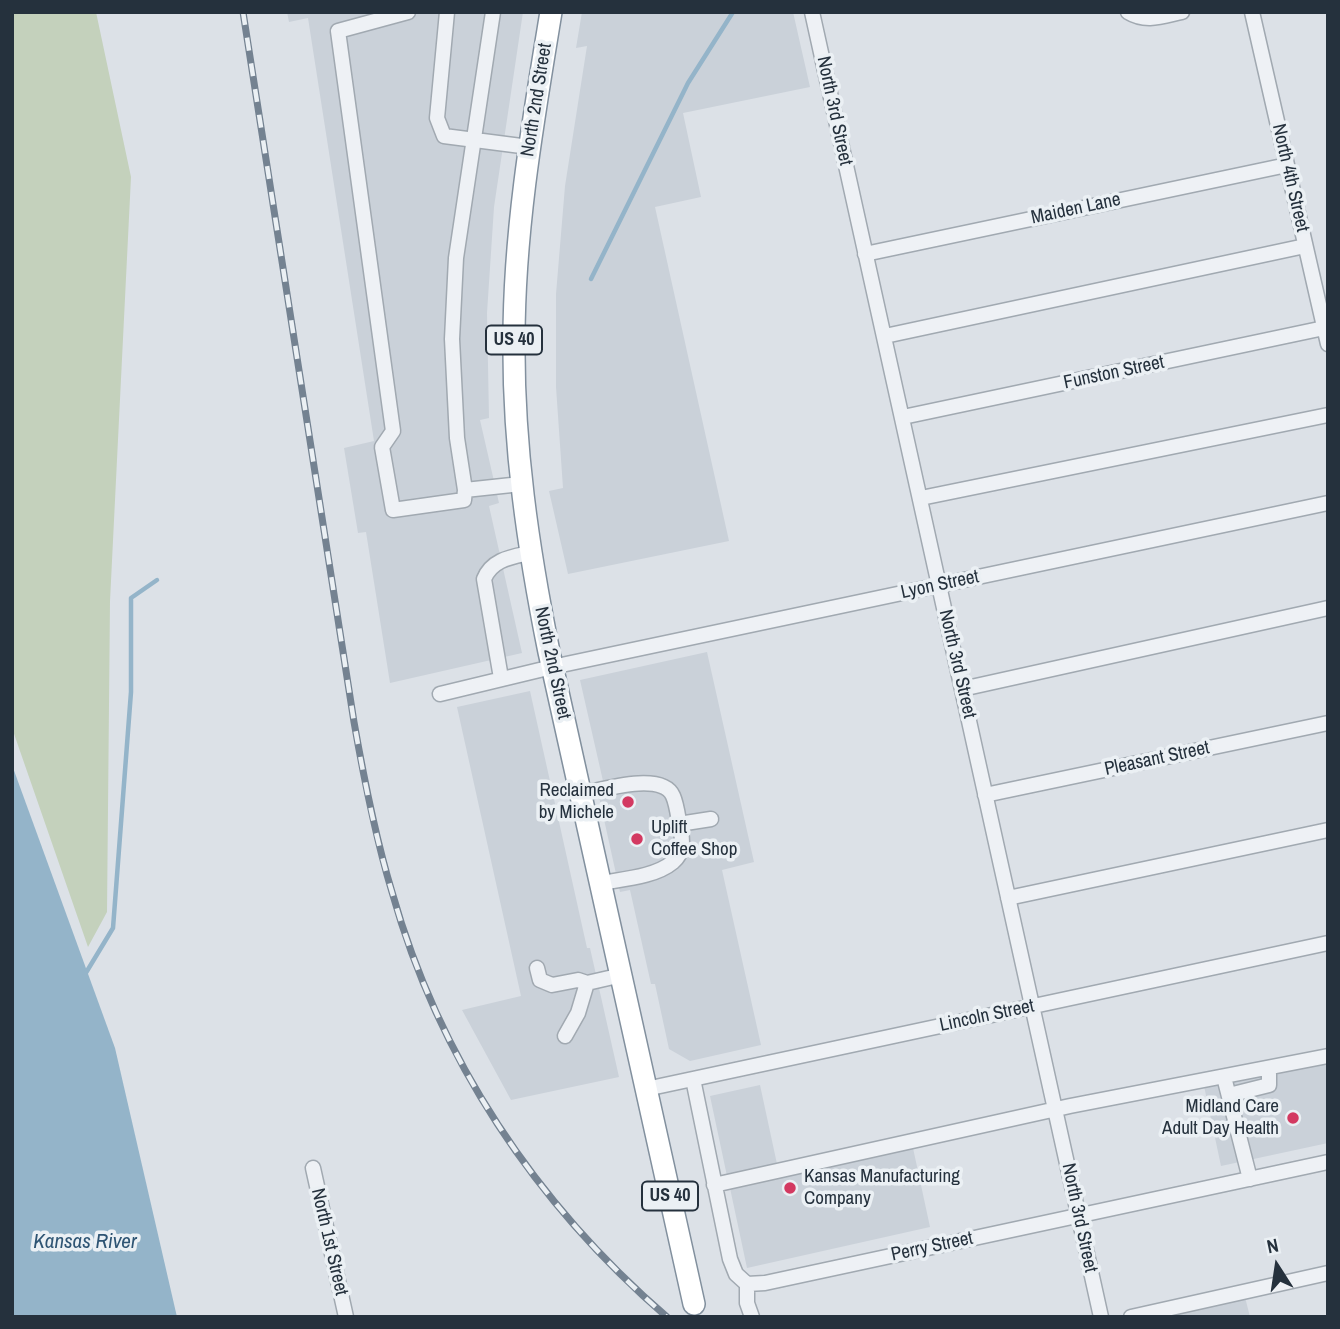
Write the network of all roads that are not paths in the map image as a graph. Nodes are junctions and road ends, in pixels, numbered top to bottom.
1 (408, 12) edge
2 (447, 12) edge
3 (493, 12) edge
4 (551, 12) edge
5 (812, 12) edge
6 (1128, 12) edge
7 (1182, 12) edge
8 (1252, 12) edge
9 (472, 138) junction
10 (529, 147) junction
11 (1287, 165) junction
12 (1306, 246) junction
13 (865, 254) junction
14 (1324, 310) edge
15 (1324, 328) junction
16 (885, 336) junction
17 (1328, 344) edge
18 (1328, 415) edge
19 (903, 417) junction
20 (521, 484) junction
21 (466, 490) junction
22 (921, 498) junction
23 (1328, 503) edge
24 (530, 553) junction
25 (939, 585) junction
26 (1328, 608) edge
27 (552, 667) junction
28 (501, 678) junction
29 (962, 689) junction
30 (440, 694) dead end
31 (1328, 723) edge
32 (581, 794) junction
33 (985, 794) junction
34 (711, 819) dead end
35 (679, 824) junction
36 (1328, 830) edge
37 (601, 883) junction
38 (1008, 898) junction
39 (1328, 943) edge
40 (537, 968) dead end
41 (622, 975) junction
42 (587, 983) junction
43 (1032, 1006) junction
44 (565, 1036) dead end
45 (1328, 1056) edge
46 (1269, 1068) junction
47 (1224, 1077) junction
48 (693, 1079) junction
49 (646, 1089) junction
50 (1229, 1095) junction
51 (1055, 1110) junction
52 (1328, 1162) edge
53 (313, 1168) dead end
54 (1250, 1179) junction
55 (714, 1185) junction
56 (1078, 1216) junction
57 (1328, 1273) edge
58 (747, 1283) junction
59 (694, 1304) dead end
60 (346, 1317) edge
61 (752, 1317) edge
62 (1101, 1317) edge
63 (1131, 1317) edge

1 - 21 street
2 - 9 street
3 - 9 street
4 - 10 highway, North 2nd Street / US 40
5 - 13 street, North 3rd Street
6 - 7 street
8 - 11 street, North 4th Street
9 - 10 street
9 - 21 street
10 - 20 highway, North 2nd Street / US 40
11 - 12 street, North 4th Street
11 - 13 street, Maiden Lane
12 - 14 street, North 4th Street
12 - 16 street
13 - 16 street, North 3rd Street
14 - 15 street, North 4th Street
15 - 17 street, North 4th Street
15 - 19 street, Funston Street
16 - 19 street, North 3rd Street
18 - 22 street
19 - 22 street, North 3rd Street
20 - 21 street
20 - 24 highway, North 2nd Street / US 40
22 - 25 street, North 3rd Street
23 - 25 street, Lyon Street
24 - 27 highway, North 2nd Street / US 40
24 - 28 street
25 - 27 street, Lyon Street
25 - 29 street, North 3rd Street
26 - 29 street
27 - 28 street, Lyon Street
27 - 32 highway, North 2nd Street / US 40
28 - 30 street, Lyon Street
29 - 33 street, North 3rd Street
31 - 33 street, Pleasant Street
32 - 35 street
32 - 37 highway, North 2nd Street / US 40
33 - 38 street, North 3rd Street
34 - 35 street
35 - 37 street
36 - 38 street
37 - 41 highway, North 2nd Street / US 40
38 - 43 street, North 3rd Street
39 - 43 street, Lincoln Street
40 - 42 street
41 - 42 street
41 - 49 highway, North 2nd Street / US 40
42 - 44 street
43 - 48 street, Lincoln Street
43 - 51 street, North 3rd Street
45 - 46 street
46 - 47 street
46 - 50 street
47 - 50 street
47 - 51 street
48 - 49 street, Lincoln Street
48 - 55 street
49 - 59 highway, North 2nd Street / US 40
50 - 54 street
51 - 55 street
51 - 56 street, North 3rd Street
52 - 54 street, Perry Street
53 - 60 street, North 1st Street
54 - 56 street, Perry Street
55 - 58 street
56 - 58 street, Perry Street
56 - 62 street, North 3rd Street
57 - 63 street
58 - 61 street

